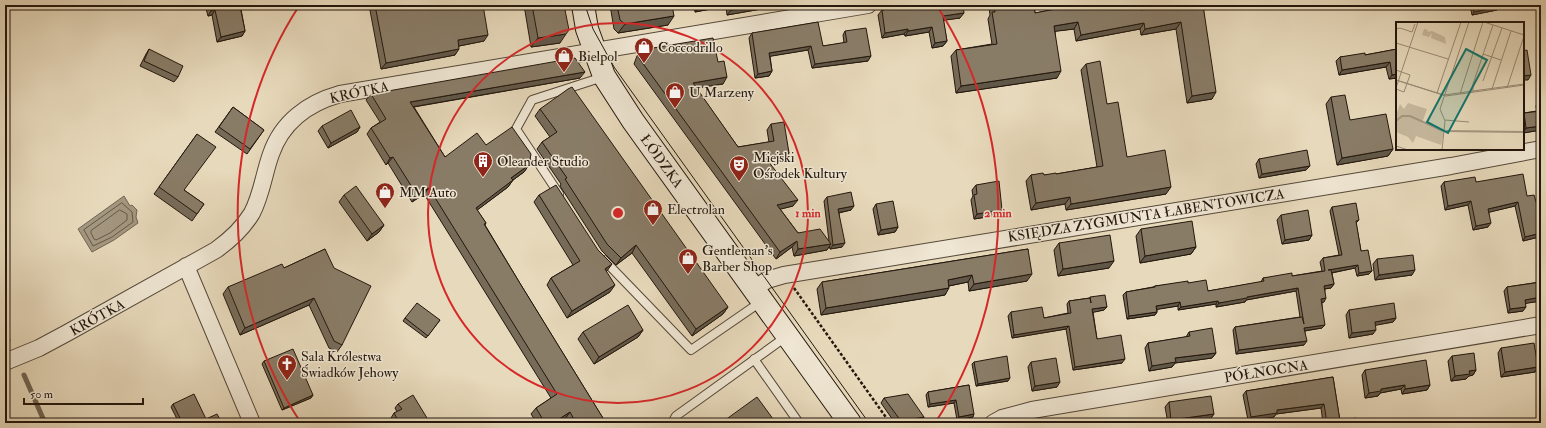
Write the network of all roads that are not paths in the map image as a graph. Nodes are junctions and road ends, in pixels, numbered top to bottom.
1 (583, 5) edge
2 (868, 5) edge
3 (594, 51) junction
4 (604, 76) junction
5 (1541, 149) edge
6 (564, 202) edge
7 (598, 254) edge
8 (186, 266) junction
9 (758, 295) junction
10 (1541, 325) edge
11 (787, 336) junction
12 (754, 359) junction
13 (5, 362) edge
14 (252, 423) edge
15 (672, 423) edge
16 (799, 423) edge
17 (850, 423) edge
18 (993, 423) edge

1 - 3 main road, ŁÓDZKA
2 - 3 street, KRÓTKA
3 - 4 main road, ŁÓDZKA
3 - 8 street, KRÓTKA
4 - 6 lane
4 - 9 main road, ŁÓDZKA
5 - 9 street, KSIĘDZA ZYGMUNTA ŁABENTOWICZA
7 - 9 lane
8 - 13 street, KRÓTKA
8 - 14 street
9 - 11 main road, ŁÓDZKA
10 - 18 street, PÓŁNOCNA
11 - 12 lane
11 - 17 main road, ŁÓDZKA
12 - 15 lane
12 - 16 lane

